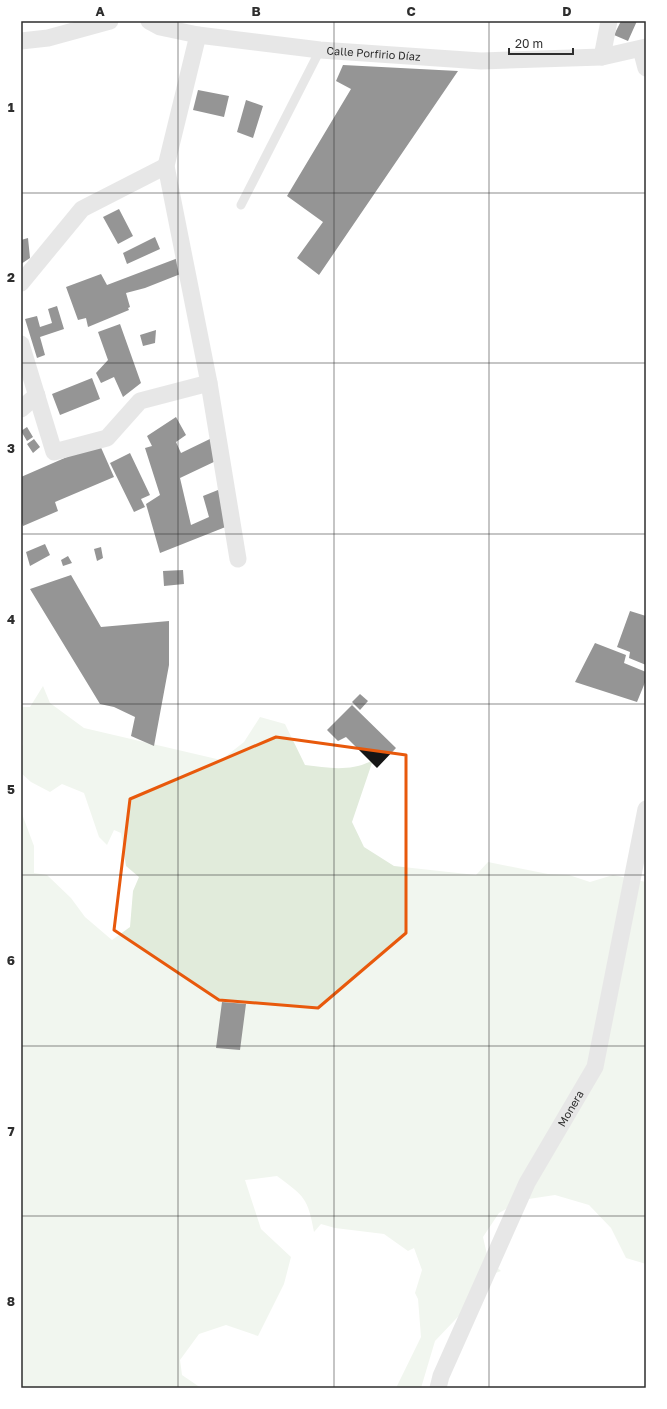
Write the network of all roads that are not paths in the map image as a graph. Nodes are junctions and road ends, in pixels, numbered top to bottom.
1 (110, 21) edge
2 (149, 21) edge
3 (609, 21) edge
4 (198, 34) junction
5 (21, 41) edge
6 (644, 48) edge
7 (320, 50) junction
8 (602, 57) junction
9 (646, 68) edge
10 (166, 166) junction
11 (241, 205) dead end
12 (21, 283) edge
13 (21, 344) edge
14 (209, 383) junction
15 (37, 395) junction
16 (21, 409) edge
17 (238, 559) dead end
18 (646, 809) edge
19 (438, 1388) edge

1 - 5 street
2 - 4 street, Calle Porfirio Díaz
3 - 8 street
4 - 7 street, Calle Porfirio Díaz
4 - 10 street
6 - 8 street, Calle Porfirio Díaz
6 - 9 street
7 - 8 street, Calle Porfirio Díaz
7 - 11 lane
10 - 12 street
10 - 14 street
13 - 15 street
14 - 15 street
14 - 17 street
15 - 16 street
18 - 19 street, Monera

